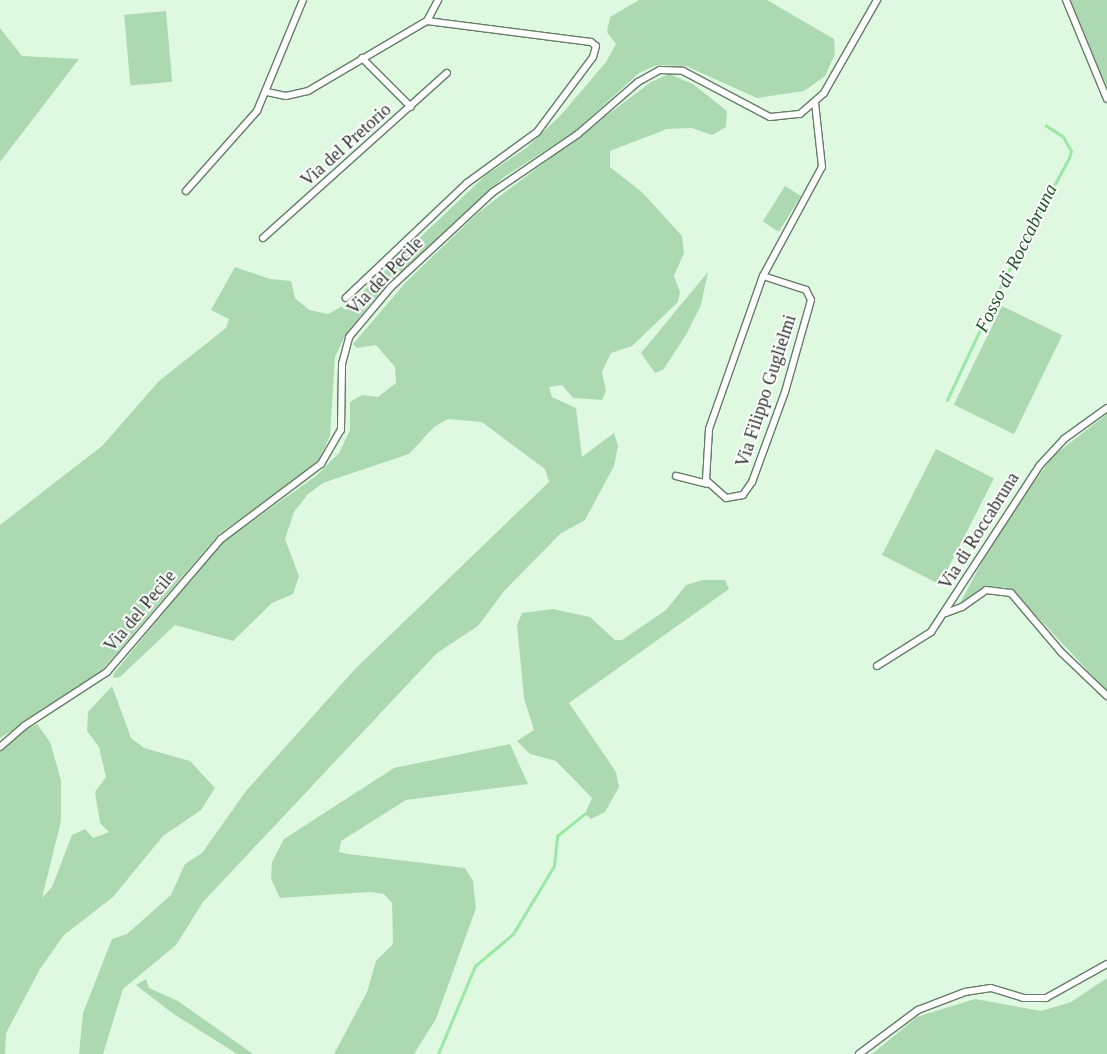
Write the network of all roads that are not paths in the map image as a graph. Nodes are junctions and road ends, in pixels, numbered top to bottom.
1 (303, 0) edge
2 (438, 0) edge
3 (877, 0) edge
4 (1066, 0) edge
5 (427, 21) junction
6 (362, 58) junction
7 (447, 73) dead end
8 (267, 92) junction
9 (1107, 99) edge
10 (815, 104) junction
11 (411, 107) junction
12 (186, 191) dead end
13 (263, 238) dead end
14 (763, 276) junction
15 (346, 298) dead end
16 (1107, 407) edge
17 (676, 476) dead end
18 (707, 484) junction
19 (946, 613) junction
20 (876, 666) dead end
21 (1107, 696) edge
22 (0, 747) edge
23 (1107, 964) edge
24 (859, 1054) edge

1 - 8 street
2 - 5 street
3 - 10 street
4 - 9 street
5 - 6 street
5 - 15 street, Via del Pecile
6 - 8 street
6 - 11 street
7 - 11 street, Via del Pretorio
8 - 12 street
10 - 14 street
10 - 22 street, Via del Pecile
11 - 13 street, Via del Pretorio
14 - 18 street
14 - 18 street, Via Filippo Guglielmi
16 - 19 street, Via di Roccabruna
17 - 18 street
19 - 20 street, Via di Roccabruna
19 - 21 street
23 - 24 street

